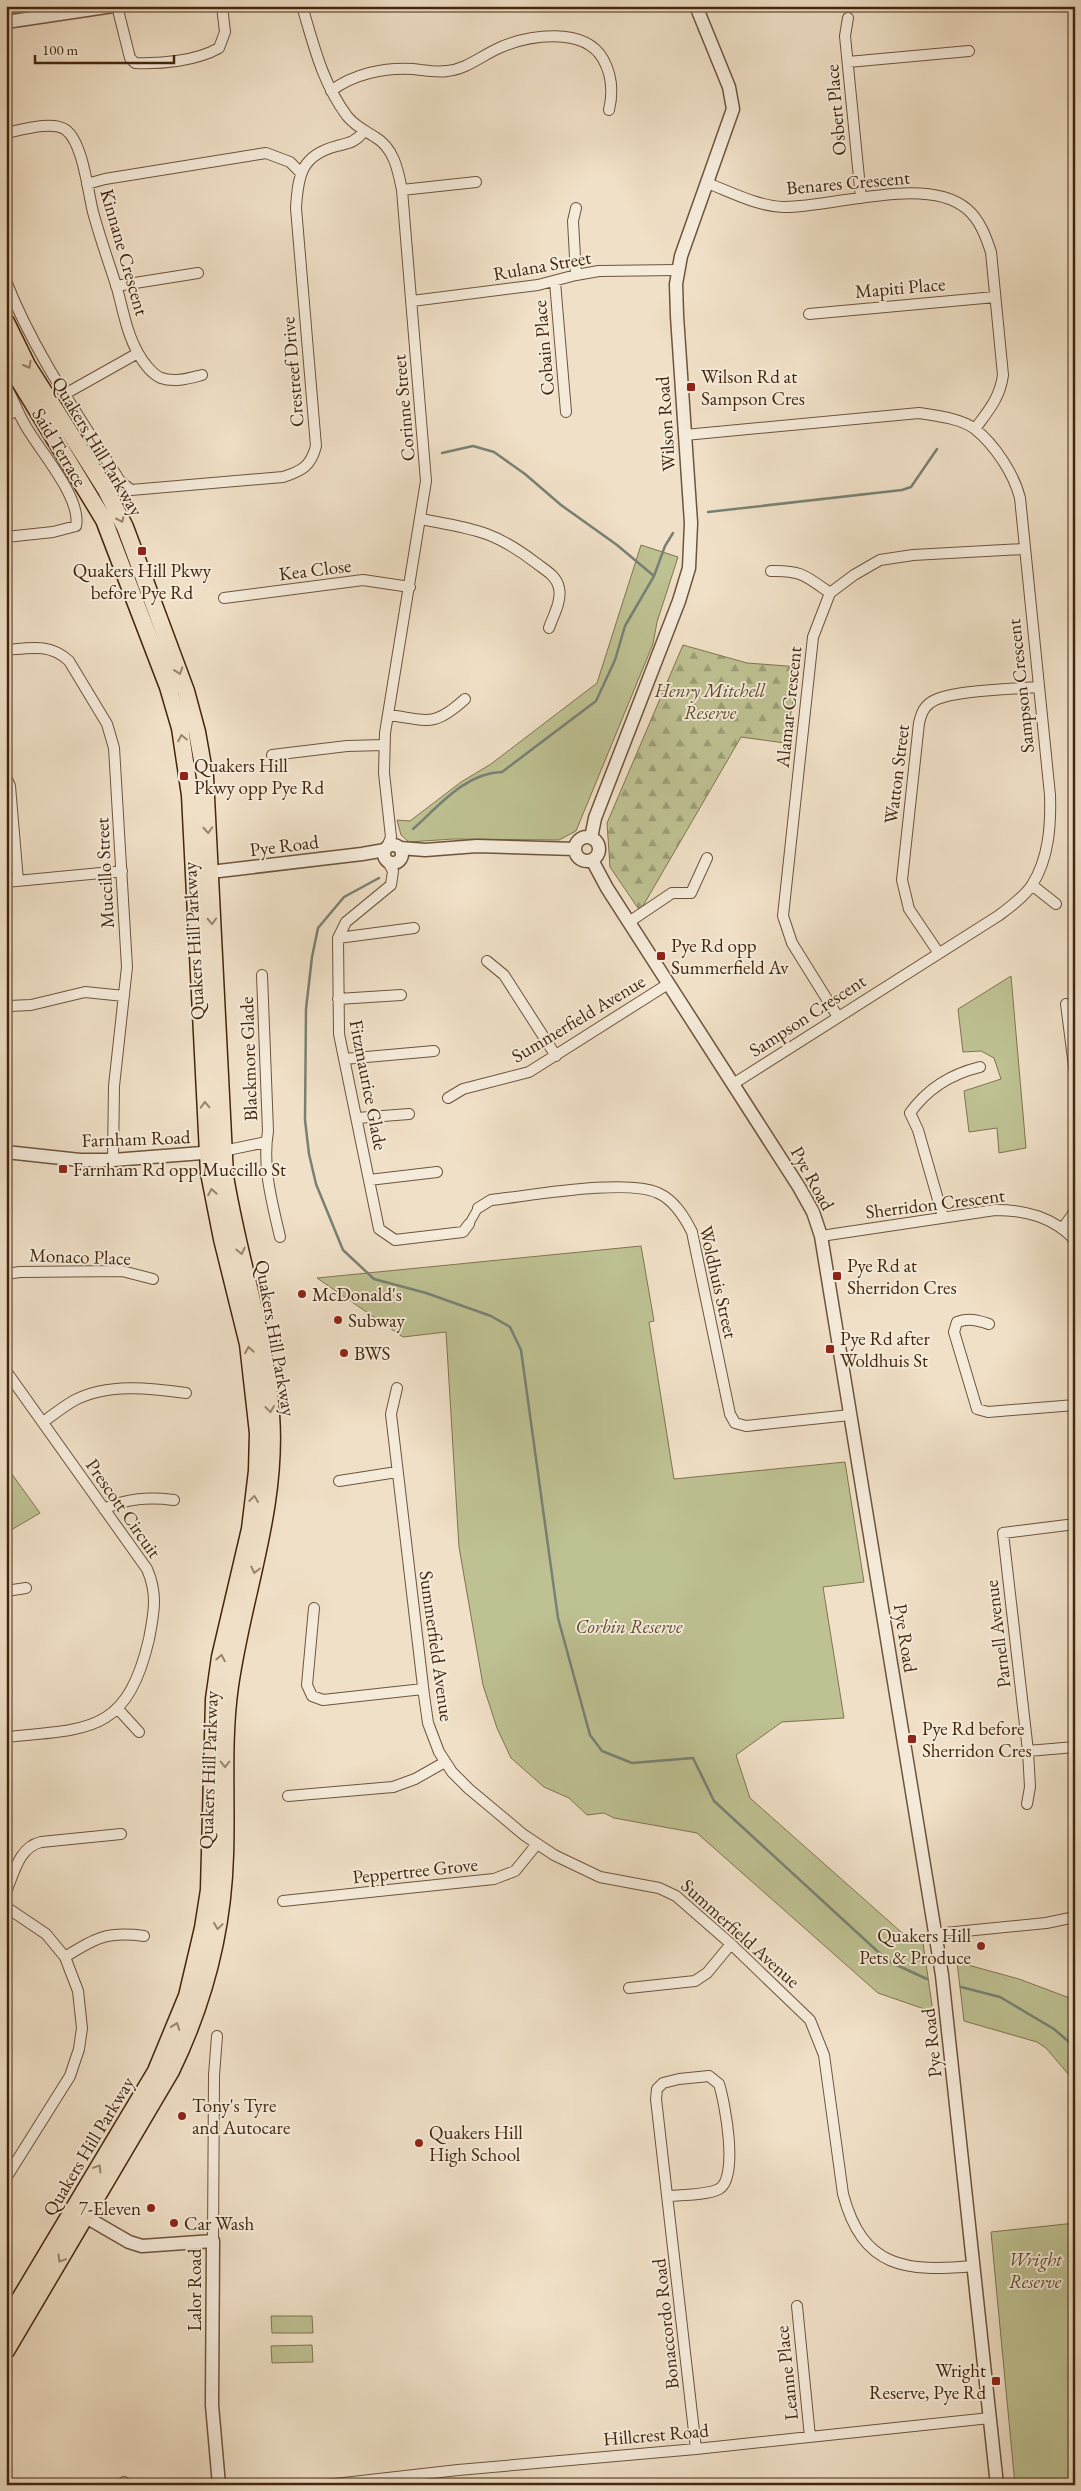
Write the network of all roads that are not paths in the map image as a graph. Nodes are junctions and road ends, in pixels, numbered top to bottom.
1 (112, 6) edge
2 (117, 6) edge
3 (222, 6) edge
4 (302, 6) edge
5 (696, 6) edge
6 (848, 18) dead end
7 (6, 22) edge
8 (969, 51) dead end
9 (848, 62) junction
10 (331, 91) junction
11 (609, 110) dead end
12 (364, 131) junction
13 (6, 133) edge
14 (301, 172) junction
15 (476, 182) dead end
16 (707, 183) junction
17 (88, 184) junction
18 (402, 190) junction
19 (861, 198) junction
20 (576, 208) dead end
21 (678, 270) junction
22 (198, 273) dead end
23 (576, 275) junction
24 (6, 281) edge
25 (555, 282) junction
26 (116, 286) junction
27 (995, 297) junction
28 (412, 301) junction
29 (809, 314) dead end
30 (6, 322) edge
31 (138, 353) junction
32 (6, 359) edge
33 (202, 375) dead end
34 (6, 387) edge
35 (65, 394) junction
36 (17, 410) junction
37 (566, 412) dead end
38 (6, 416) edge
39 (975, 429) junction
40 (685, 435) junction
41 (421, 519) junction
42 (6, 537) edge
43 (1024, 548) junction
44 (771, 571) dead end
45 (410, 587) junction
46 (830, 593) junction
47 (224, 598) dead end
48 (549, 628) dead end
49 (6, 650) edge
50 (1038, 687) junction
51 (465, 699) dead end
52 (388, 715) junction
53 (384, 745) junction
54 (272, 755) dead end
55 (6, 777) edge
56 (591, 838) junction
57 (575, 849) junction
58 (393, 854) junction
59 (706, 858) dead end
60 (592, 860) junction
61 (122, 871) junction
62 (202, 873) junction
63 (18, 881) junction
64 (6, 882) edge
65 (1032, 885) junction
66 (1056, 904) dead end
67 (629, 922) junction
68 (414, 928) dead end
69 (338, 938) junction
70 (938, 952) junction
71 (487, 961) dead end
72 (262, 975) dead end
73 (668, 984) junction
74 (401, 995) dead end
75 (124, 996) junction
76 (338, 999) junction
77 (1066, 1004) dead end
78 (9, 1006) dead end
79 (838, 1017) junction
80 (434, 1051) dead end
81 (556, 1056) junction
82 (344, 1059) junction
83 (980, 1067) dead end
84 (1075, 1074) edge
85 (733, 1084) junction
86 (448, 1098) dead end
87 (409, 1114) dead end
88 (357, 1118) junction
89 (267, 1146) junction
90 (6, 1152) edge
91 (215, 1152) junction
92 (113, 1160) junction
93 (437, 1172) dead end
94 (369, 1180) junction
95 (478, 1208) joint
96 (1075, 1211) edge
97 (943, 1217) junction
98 (469, 1224) joint
99 (1063, 1228) junction
100 (821, 1236) junction
101 (280, 1237) dead end
102 (1075, 1240) edge
103 (6, 1274) edge
104 (153, 1279) dead end
105 (989, 1324) dead end
106 (6, 1371) edge
107 (397, 1388) dead end
108 (186, 1393) dead end
109 (1075, 1405) edge
110 (850, 1414) junction
111 (43, 1422) junction
112 (397, 1472) junction
113 (339, 1481) dead end
114 (174, 1500) dead end
115 (104, 1509) junction
116 (1075, 1524) edge
117 (26, 1588) dead end
118 (6, 1591) edge
119 (314, 1608) dead end
120 (423, 1689) junction
121 (118, 1709) junction
122 (139, 1732) dead end
123 (6, 1737) edge
124 (1075, 1747) edge
125 (1028, 1751) junction
126 (445, 1762) junction
127 (288, 1796) dead end
128 (1027, 1804) dead end
129 (121, 1834) dead end
130 (537, 1844) junction
131 (6, 1892) edge
132 (283, 1901) dead end
133 (6, 1907) edge
134 (1075, 1917) edge
135 (935, 1934) junction
136 (144, 1936) dead end
137 (731, 1944) junction
138 (65, 1957) junction
139 (629, 1988) dead end
140 (217, 2036) dead end
141 (6, 2178) edge
142 (668, 2196) junction
143 (79, 2213) junction
144 (213, 2241) junction
145 (974, 2266) junction
146 (797, 2306) dead end
147 (6, 2322) edge
148 (6, 2351) edge
149 (990, 2418) junction
150 (810, 2437) junction
151 (696, 2449) junction
152 (219, 2485) edge
153 (326, 2485) edge
154 (997, 2485) edge

1 - 7 street
2 - 3 street
4 - 10 street, Corinne Street
5 - 16 street, Wilson Road
6 - 9 street, Osbert Place
8 - 9 street
9 - 19 street, Osbert Place
10 - 11 street
10 - 12 street, Corinne Street
12 - 14 street
12 - 18 street, Corinne Street
13 - 17 street
14 - 17 street, Kinnane Crescent
14 - 35 street, Crestreef Drive
15 - 18 street
16 - 19 street, Benares Crescent
16 - 21 street, Wilson Road
17 - 26 street, Kinnane Crescent
18 - 28 street, Corinne Street
19 - 27 street, Benares Crescent
20 - 23 street
21 - 23 street, Rulana Street
21 - 40 street, Wilson Road
22 - 26 street
23 - 25 street, Rulana Street
24 - 35 street
25 - 28 street, Rulana Street
25 - 37 street, Cobain Place
26 - 31 street, Kinnane Crescent
27 - 29 street, Mapiti Place
27 - 39 street, Benares Crescent
28 - 41 street, Corinne Street
30 -> 62 main road, Quakers Hill Parkway
31 - 33 street, Kinnane Crescent
31 - 35 street
62 -> 32 main road, Quakers Hill Parkway
34 - 36 street, Said Terrace
36 - 38 street
36 - 42 street, Said Terrace
39 - 40 street, Sampson Crescent
39 - 43 street, Sampson Crescent
40 - 56 street, Wilson Road
41 - 45 street, Corinne Street
41 - 48 street
43 - 46 street, Alamar Crescent
43 - 50 street, Sampson Crescent
44 - 46 street
45 - 47 street, Kea Close
45 - 52 street, Corinne Street
46 - 79 street, Alamar Crescent
49 - 61 street, Muccillo Street
50 - 65 street, Sampson Crescent
50 - 70 street, Watton Street
51 - 52 street
52 - 53 street, Corinne Street
53 - 54 street
53 - 58 street, Corinne Street
55 - 63 street
56 - 57 street
56 - 60 street
57 - 58 street, Pye Road
57 - 60 street
58 - 62 street, Pye Road
58 - 69 street
59 - 67 street
60 - 67 street, Pye Road
61 - 63 street
61 - 75 street, Muccillo Street
62 - 91 main road, Quakers Hill Parkway
63 - 64 street
65 - 66 street
65 - 70 street, Sampson Crescent
67 - 73 street, Pye Road
68 - 69 street
69 - 76 street, Fitzmaurice Glade
70 - 79 street, Sampson Crescent
71 - 81 street
72 - 89 street, Blackmore Glade
73 - 81 street, Summerfield Avenue
73 - 85 street, Pye Road
74 - 76 street
75 - 78 street
75 - 92 street, Muccillo Street
76 - 82 street, Fitzmaurice Glade
77 - 84 street
79 - 85 street, Sampson Crescent
80 - 82 street
81 - 86 street, Summerfield Avenue
82 - 88 street, Fitzmaurice Glade
83 - 97 street
85 - 100 street, Pye Road
87 - 88 street
88 - 94 street, Fitzmaurice Glade
89 - 91 street, Farnham Road
89 - 101 street, Blackmore Glade
90 - 92 street, Farnham Road
91 - 92 street, Farnham Road
91 - 143 main road, Quakers Hill Parkway
93 - 94 street
94 - 98 street, Fitzmaurice Glade
95 - 98 street
95 - 110 street, Woldhuis Street
96 - 99 street
97 - 99 street, Sherridon Crescent
97 - 100 street, Sherridon Crescent
99 - 102 street, Sherridon Crescent
100 - 110 street, Pye Road
103 - 104 street, Monaco Place
105 - 109 street
106 - 111 street, Prescott Circuit
107 - 112 street, Summerfield Avenue
108 - 111 street
110 - 135 street, Pye Road
111 - 115 street, Prescott Circuit
112 - 113 street
112 - 120 street, Summerfield Avenue
114 - 115 street
115 - 121 street, Prescott Circuit
116 - 125 street, Parnell Avenue
117 - 118 street
119 - 120 street
120 - 126 street, Summerfield Avenue
121 - 122 street
121 - 123 street, Prescott Circuit
124 - 125 street
125 - 128 street, Parnell Avenue
126 - 127 street
126 - 130 street, Summerfield Avenue
129 - 131 street
130 - 132 street, Peppertree Grove
130 - 137 street, Summerfield Avenue
133 - 138 street
134 - 135 street
135 - 145 street, Pye Road
136 - 138 street
137 - 139 street
137 - 145 street, Summerfield Avenue
138 - 141 street
140 - 144 street, Lalor Road
142 - 142 street, Bonaccordo Road
142 - 151 street, Bonaccordo Road
143 - 144 street
143 - 147 main road, Quakers Hill Parkway
143 -> 148 main road, Quakers Hill Parkway
144 - 152 street, Lalor Road
145 - 149 street, Pye Road
146 - 150 street, Leanne Place
149 - 150 street, Hillcrest Road
149 - 154 street, Pye Road
150 - 151 street, Hillcrest Road
151 - 153 street, Hillcrest Road

